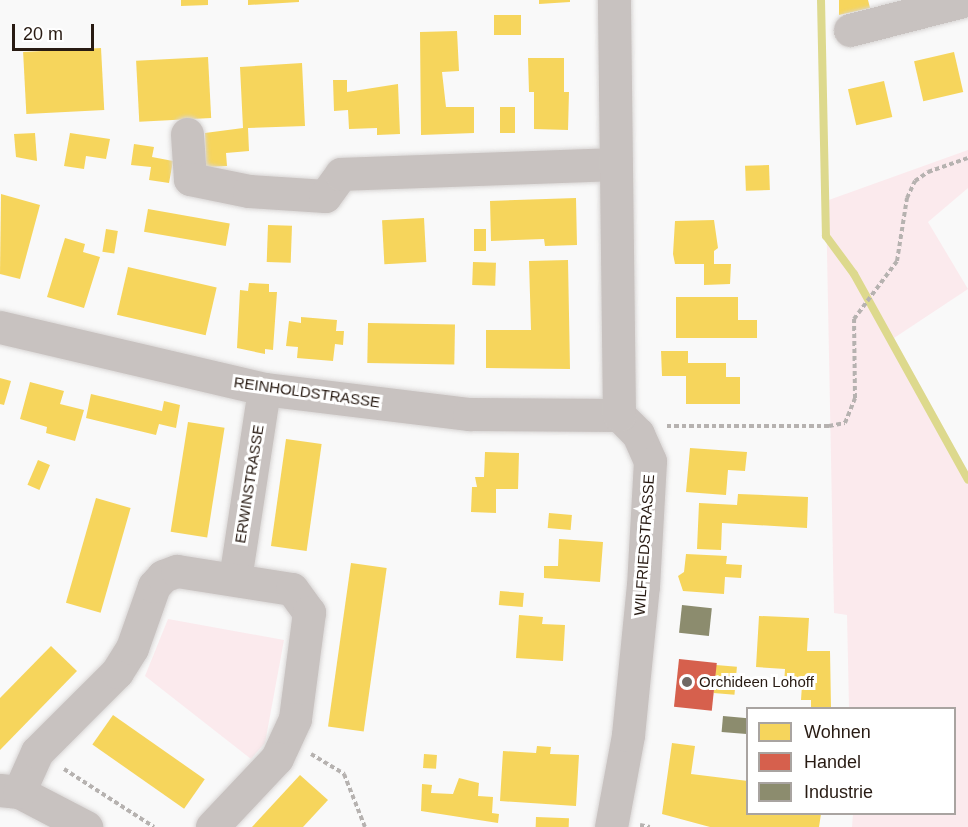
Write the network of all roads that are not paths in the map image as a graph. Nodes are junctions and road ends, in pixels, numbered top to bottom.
1 (614, 0) edge
2 (967, 0) edge
3 (850, 30) dead end
4 (187, 134) dead end
5 (614, 164) junction
6 (0, 327) edge
7 (264, 388) junction
8 (628, 425) junction
9 (235, 579) junction
10 (9, 791) edge
11 (86, 827) edge
12 (212, 827) edge
13 (611, 827) edge

1 - 5 street, WILFRIEDSTRASSE
2 - 3 street
4 - 5 street
5 - 8 street, WILFRIEDSTRASSE
6 - 7 street, REINHOLDSTRASSE
7 - 8 street, REINHOLDSTRASSE
7 - 9 street, ERWINSTRASSE
8 - 13 street, WILFRIEDSTRASSE
9 - 10 street
9 - 12 street
10 - 11 street

